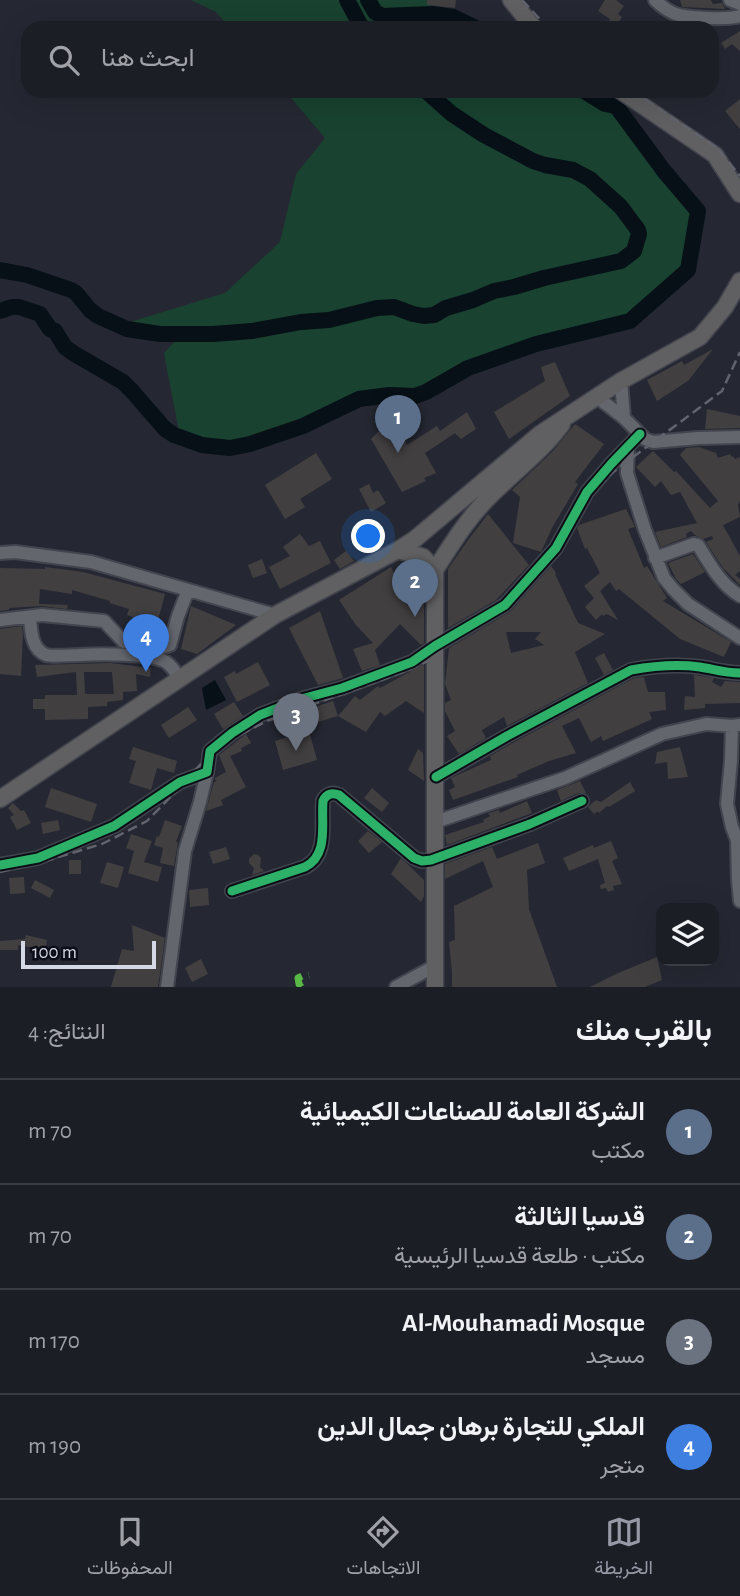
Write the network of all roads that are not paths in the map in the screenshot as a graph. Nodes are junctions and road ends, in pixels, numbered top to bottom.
1 (511, 0) edge
2 (655, 0) edge
3 (730, 0) edge
4 (740, 4) edge
5 (740, 16) edge
6 (528, 21) edge
7 (631, 98) edge
8 (740, 194) edge
9 (740, 281) edge
10 (621, 381) junction
11 (597, 397) junction
12 (567, 416) junction
13 (624, 418) junction
14 (640, 434) junction
15 (740, 437) edge
16 (628, 447) junction
17 (430, 526) junction
18 (457, 536) junction
19 (398, 550) junction
20 (0, 553) edge
21 (655, 558) junction
22 (435, 569) junction
23 (188, 590) junction
24 (740, 596) edge
25 (275, 615) junction
26 (30, 617) junction
27 (0, 620) edge
28 (740, 638) edge
29 (435, 646) junction
30 (740, 673) edge
31 (180, 679) junction
32 (736, 725) edge
33 (206, 772) junction
34 (436, 777) junction
35 (0, 799) edge
36 (582, 801) dead end
37 (435, 822) junction
38 (736, 829) edge
39 (435, 858) junction
40 (0, 865) edge
41 (232, 891) dead end
42 (740, 901) edge
43 (435, 966) junction
44 (167, 987) edge
45 (396, 987) edge
46 (435, 987) edge

1 - 6 main road
2 - 5 street
3 - 4 street
7 - 8 main road
9 - 10 main road
10 - 11 main road
10 - 13 street
11 - 12 main road
11 - 13 street
12 - 17 main road
12 - 18 main road
13 - 14 street
14 - 15 street
14 - 16 street
16 - 21 street
16 - 29 street
17 - 18 main road
17 - 19 main road
18 - 22 main road
19 - 22 main road
19 - 25 main road
20 - 23 street
21 - 24 street
21 - 28 street
22 - 29 main road
23 - 25 street
23 - 26 street
25 - 31 main road
26 - 27 street
26 - 31 street
29 - 33 street
29 - 34 main road
30 - 34 street
31 - 35 main road
32 - 37 street
32 - 38 street
33 - 40 street
33 - 44 street
34 - 37 main road
36 - 39 street
37 - 39 main road
38 - 42 street
39 - 41 street
39 - 43 main road
43 - 45 street
43 - 46 main road

